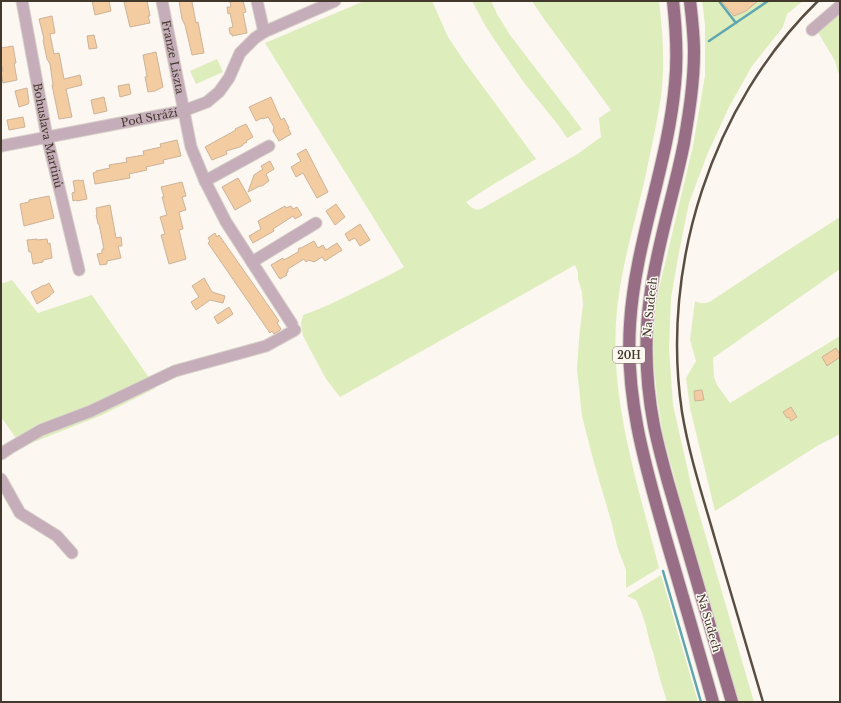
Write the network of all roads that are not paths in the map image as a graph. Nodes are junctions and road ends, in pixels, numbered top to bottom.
1 (22, 1) edge
2 (162, 1) edge
3 (257, 1) edge
4 (335, 1) edge
5 (673, 1) edge
6 (690, 1) edge
7 (319, 4) edge
8 (840, 6) edge
9 (812, 30) dead end
10 (264, 32) junction
11 (183, 111) junction
12 (47, 137) junction
13 (1, 146) edge
14 (269, 146) dead end
15 (205, 181) junction
16 (316, 223) dead end
17 (252, 262) junction
18 (79, 270) dead end
19 (1, 454) edge
20 (1, 479) edge
21 (72, 553) dead end
22 (714, 702) edge
23 (732, 702) edge

1 - 12 street, Bohuslava Martinů
2 - 11 street, Franze Liszta
3 - 10 street
4 - 7 street, Pod Stráží
5 - 22 main road, Na Sudech / 20H
6 - 23 main road, Na Sudech / 20H
7 - 10 street, Pod Stráží
8 - 9 street
10 - 11 street, Pod Stráží
11 - 12 street, Pod Stráží
11 - 15 street, Franze Liszta
12 - 13 street, Pod Stráží
12 - 18 street, Bohuslava Martinů
14 - 15 street
15 - 17 street, Franze Liszta
16 - 17 street
17 - 19 street, Franze Liszta
20 - 21 street

